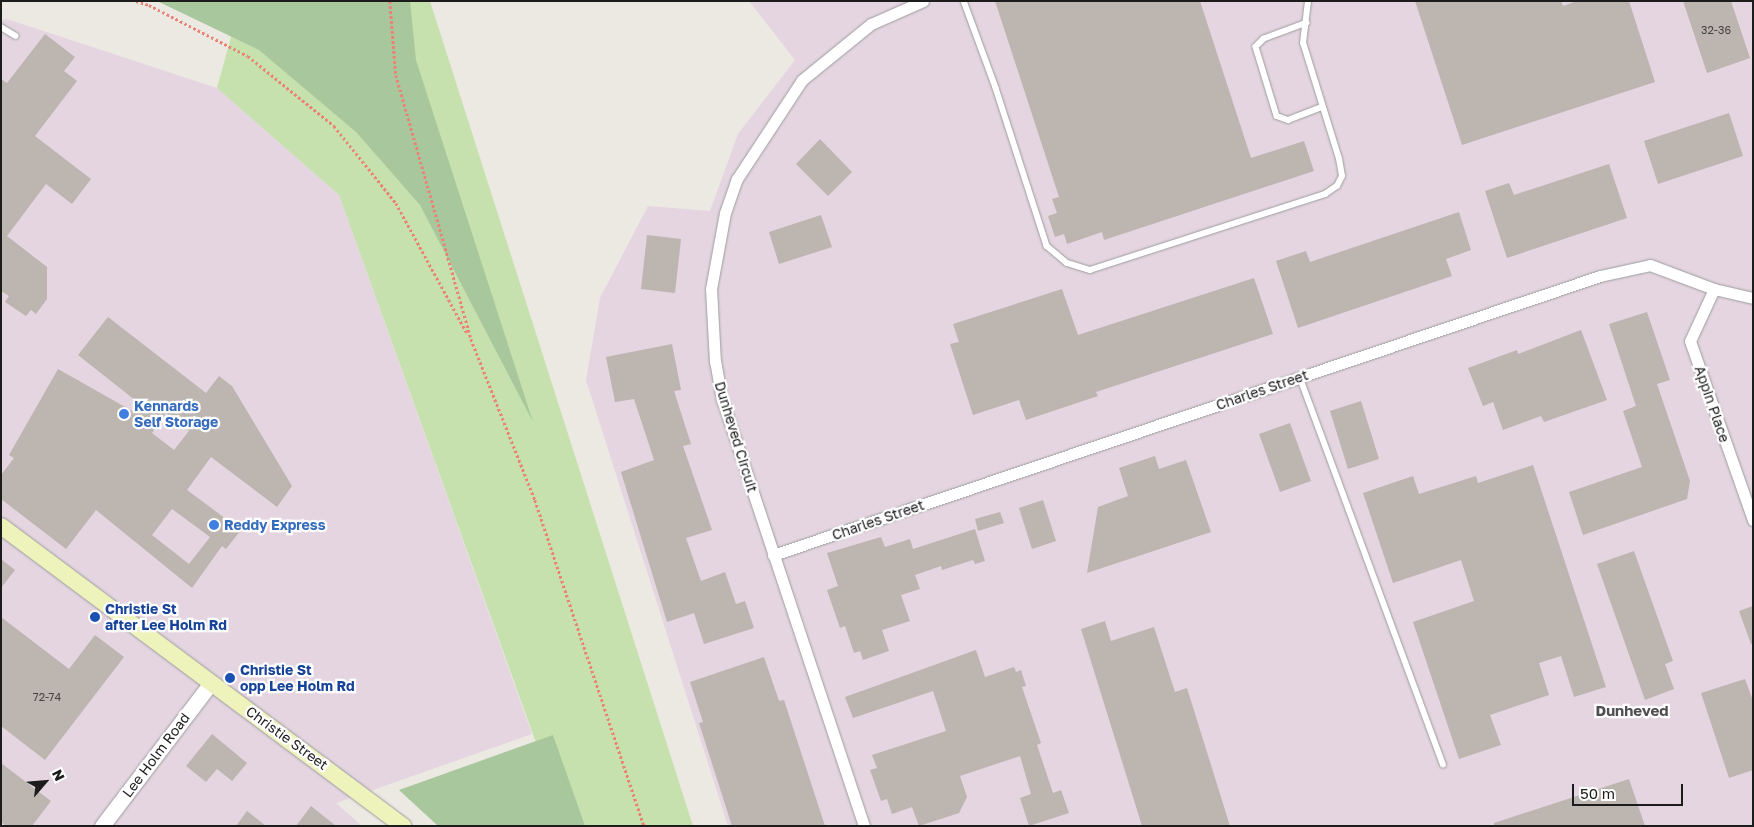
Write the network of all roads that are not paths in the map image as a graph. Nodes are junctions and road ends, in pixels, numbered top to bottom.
1 (924, 1) edge
2 (964, 1) edge
3 (1308, 1) edge
4 (1307, 22) junction
5 (1, 27) edge
6 (16, 36) dead end
7 (1322, 106) junction
8 (1714, 289) junction
9 (1753, 298) edge
10 (1300, 377) junction
11 (1753, 520) edge
12 (1, 526) edge
13 (773, 555) junction
14 (211, 683) junction
15 (1443, 764) dead end
16 (102, 826) edge
17 (403, 826) edge
18 (864, 826) edge

1 - 13 street, Dunheved Circuit
2 - 7 lane
3 - 4 lane
4 - 7 lane
4 - 7 lane
5 - 6 lane
8 - 9 street, Charles Street
8 - 10 street, Charles Street
8 - 11 street, Appin Place
10 - 13 street, Charles Street
10 - 15 lane
12 - 14 main road, Christie Street
13 - 18 street, Dunheved Circuit
14 - 16 street, Lee Holm Road
14 - 17 main road, Christie Street

